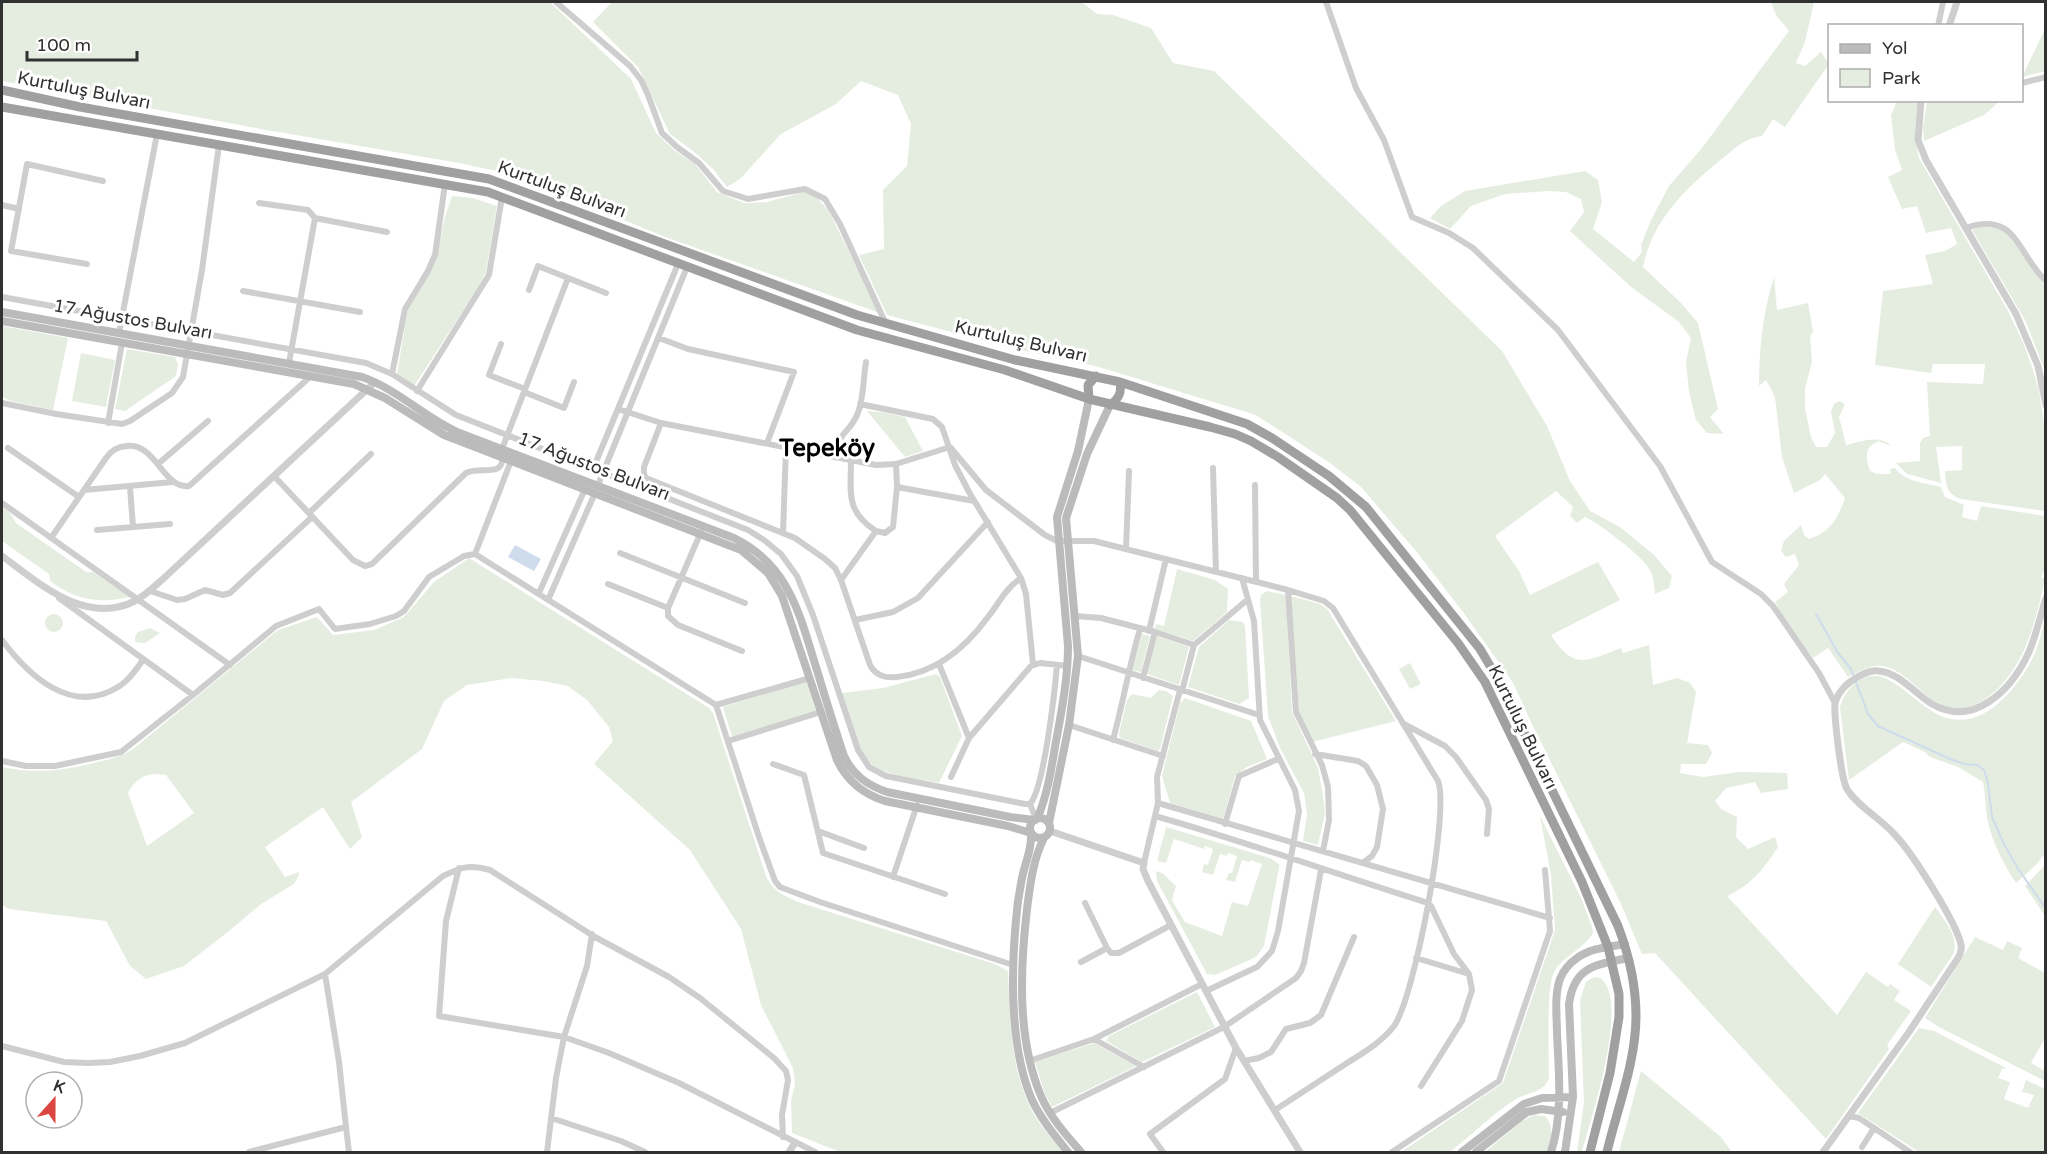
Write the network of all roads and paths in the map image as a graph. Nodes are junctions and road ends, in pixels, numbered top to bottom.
1 (556, 2) edge
2 (1326, 2) edge
3 (1943, 2) edge
4 (1957, 2) edge
5 (1938, 24) edge
6 (1950, 24) edge
7 (2046, 77) edge
8 (2023, 83) edge
9 (2, 90) edge
10 (1921, 102) edge
11 (2, 107) edge
12 (157, 134) junction
13 (219, 145) junction
14 (103, 181) dead end
15 (445, 184) junction
16 (502, 197) junction
17 (259, 203) dead end
18 (2, 205) edge
19 (19, 209) junction
20 (315, 218) junction
21 (1965, 228) junction
22 (387, 232) dead end
23 (87, 264) dead end
24 (683, 266) junction
25 (568, 278) junction
26 (2046, 281) edge
27 (529, 290) dead end
28 (243, 291) dead end
29 (606, 292) dead end
30 (2, 297) edge
31 (300, 301) junction
32 (2, 312) edge
33 (360, 312) dead end
34 (122, 319) junction
35 (2, 321) edge
36 (886, 324) junction
37 (190, 331) junction
38 (119, 333) junction
39 (658, 338) junction
40 (646, 342) junction
41 (122, 343) junction
42 (501, 344) dead end
43 (655, 346) junction
44 (291, 349) junction
45 (188, 350) junction
46 (866, 362) dead end
47 (289, 363) junction
48 (392, 374) junction
49 (311, 376) junction
50 (1096, 376) junction
51 (574, 382) dead end
52 (1120, 382) junction
53 (372, 386) junction
54 (417, 391) junction
55 (525, 391) junction
56 (1089, 399) junction
57 (2, 405) edge
58 (860, 405) junction
59 (1110, 405) junction
60 (2046, 405) edge
61 (618, 409) junction
62 (628, 413) junction
63 (208, 421) dead end
64 (108, 423) junction
65 (661, 423) junction
66 (507, 436) junction
67 (767, 443) junction
68 (786, 447) junction
69 (950, 447) junction
70 (8, 448) dead end
71 (371, 454) dead end
72 (506, 456) junction
73 (835, 457) junction
74 (851, 460) junction
75 (158, 464) junction
76 (896, 464) junction
77 (1213, 468) dead end
78 (593, 469) junction
79 (1129, 471) dead end
80 (603, 473) junction
81 (274, 476) junction
82 (173, 482) junction
83 (1255, 485) dead end
84 (130, 487) junction
85 (897, 487) junction
86 (585, 489) junction
87 (597, 489) junction
88 (84, 490) junction
89 (79, 497) junction
90 (974, 501) junction
91 (2, 503) edge
92 (311, 515) junction
93 (988, 522) junction
94 (170, 524) dead end
95 (133, 527) junction
96 (97, 530) dead end
97 (702, 530) junction
98 (876, 531) junction
99 (783, 533) junction
100 (51, 538) junction
101 (1063, 542) junction
102 (1126, 549) junction
103 (620, 553) dead end
104 (475, 554) junction
105 (2, 556) edge
106 (1166, 559) junction
107 (1216, 573) junction
108 (681, 578) junction
109 (1021, 578) junction
110 (1242, 578) junction
111 (841, 580) junction
112 (1256, 582) junction
113 (608, 584) dead end
114 (1288, 590) junction
115 (150, 591) junction
116 (539, 593) junction
117 (58, 597) junction
118 (2046, 598) edge
119 (138, 599) junction
120 (548, 600) junction
121 (1247, 600) junction
122 (745, 603) dead end
123 (669, 608) junction
124 (1076, 616) junction
125 (855, 620) junction
126 (1140, 629) junction
127 (1152, 631) junction
128 (2, 640) edge
129 (1194, 645) junction
130 (742, 651) dead end
131 (1078, 656) junction
132 (143, 660) junction
133 (230, 664) junction
134 (939, 664) junction
135 (1033, 664) junction
136 (1057, 665) junction
137 (1068, 666) junction
138 (1127, 673) junction
139 (810, 678) junction
140 (1143, 678) junction
141 (1181, 690) junction
142 (193, 695) junction
143 (1835, 703) junction
144 (716, 705) junction
145 (821, 712) junction
146 (1260, 715) junction
147 (1403, 723) junction
148 (1069, 725) junction
149 (969, 738) junction
150 (1113, 740) junction
151 (728, 741) junction
152 (1315, 754) junction
153 (1163, 756) junction
154 (1278, 759) junction
155 (2, 761) edge
156 (773, 764) dead end
157 (951, 777) dead end
158 (918, 803) junction
159 (1158, 803) junction
160 (1030, 804) junction
161 (1155, 816) junction
162 (1036, 819) junction
163 (1225, 824) junction
164 (818, 831) junction
165 (1048, 831) junction
166 (1031, 833) junction
167 (1487, 834) dead end
168 (1293, 843) junction
169 (864, 848) dead end
170 (1323, 851) junction
171 (1290, 859) junction
172 (1364, 862) junction
173 (1144, 863) junction
174 (459, 868) junction
175 (1321, 870) junction
176 (1545, 870) dead end
177 (893, 877) junction
178 (1432, 883) junction
179 (945, 894) dead end
180 (1085, 903) dead end
181 (1428, 903) junction
182 (1550, 918) junction
183 (1171, 925) junction
184 (592, 934) junction
185 (1354, 937) dead end
186 (1624, 944) junction
187 (1608, 947) junction
188 (1107, 948) junction
189 (1416, 958) junction
190 (1628, 958) junction
191 (1613, 961) junction
192 (1081, 962) dead end
193 (1013, 965) junction
194 (1469, 974) junction
195 (325, 975) junction
196 (1204, 988) junction
197 (1224, 1027) junction
198 (564, 1037) junction
199 (1094, 1039) junction
200 (2, 1046) edge
201 (1236, 1048) junction
202 (1029, 1061) junction
203 (1244, 1061) junction
204 (1144, 1067) junction
205 (1421, 1086) dead end
206 (1558, 1097) junction
207 (1573, 1097) junction
208 (1275, 1110) junction
209 (1558, 1111) junction
210 (1050, 1113) junction
211 (1572, 1113) junction
212 (1849, 1116) junction
213 (551, 1118) junction
214 (346, 1127) junction
215 (1874, 1128) junction
216 (783, 1137) junction
217 (795, 1143) junction
218 (1862, 1147) dead end
219 (249, 1152) edge
220 (349, 1152) edge
221 (547, 1152) edge
222 (645, 1152) edge
223 (789, 1152) edge
224 (815, 1152) edge
225 (1068, 1152) edge
226 (1081, 1152) edge
227 (1162, 1152) edge
228 (1300, 1152) edge
229 (1392, 1152) edge
230 (1462, 1152) edge
231 (1476, 1152) edge
232 (1551, 1152) edge
233 (1565, 1152) edge
234 (1590, 1152) edge
235 (1607, 1152) edge
236 (1823, 1152) edge
237 (1910, 1152) edge

1 - 36 street
2 - 143 street
3 - 5 street
4 - 6 street
7 - 8 street
9 - 36 highway, Kurtuluş Bulvarı
10 - 21 street
11 - 12 highway, Kurtuluş Bulvarı
12 - 13 highway, Kurtuluş Bulvarı
12 - 34 street
13 - 15 highway, Kurtuluş Bulvarı
13 - 37 street
14 - 19 street
15 - 16 highway, Kurtuluş Bulvarı
15 - 48 street
16 - 24 highway, Kurtuluş Bulvarı
16 - 54 street
17 - 20 street
18 - 19 street
19 - 23 street
20 - 22 street
20 - 31 street
21 - 26 street
21 - 60 street
24 - 39 street
24 - 40 street
24 - 56 highway, Kurtuluş Bulvarı
25 - 27 street
25 - 29 street
25 - 55 street
28 - 31 street
30 - 34 street
31 - 33 street
31 - 44 street
32 - 38 main road, 17 Ağustos Bulvarı
34 - 37 street
34 - 38 street
35 - 41 main road, 17 Ağustos Bulvarı
36 - 50 highway, Kurtuluş Bulvarı
37 - 44 street
37 - 45 street
38 - 45 main road, 17 Ağustos Bulvarı
39 - 43 street
39 - 67 street
40 - 43 street
40 - 61 street
41 - 45 main road, 17 Ağustos Bulvarı
41 - 64 street
42 - 55 street
43 - 62 street
44 - 47 street
44 - 48 street
45 - 47 main road, 17 Ağustos Bulvarı
45 - 49 main road, 17 Ağustos Bulvarı
45 - 64 street
46 - 58 street
47 - 53 main road, 17 Ağustos Bulvarı
48 - 54 street
49 - 53 main road, 17 Ağustos Bulvarı
49 - 82 street
50 - 52 highway
50 - 56 highway
51 - 55 street
52 - 59 highway
52 - 186 highway, Kurtuluş Bulvarı
53 - 72 main road, 17 Ağustos Bulvarı
53 - 81 street
54 - 66 street
55 - 66 street
56 - 59 highway
56 - 101 main road
57 - 64 street
58 - 69 street
58 - 73 street
59 - 101 main road
59 - 187 highway, Kurtuluş Bulvarı
61 - 62 street
61 - 78 street
62 - 65 street
62 - 80 street
63 - 75 street
65 - 67 street
65 - 99 street
66 - 72 street
66 - 78 street
67 - 68 street
68 - 73 street
68 - 99 street
69 - 76 street
69 - 90 street
69 - 101 street
70 - 89 street
71 - 92 street
72 - 86 main road, 17 Ağustos Bulvarı
72 - 87 main road, 17 Ağustos Bulvarı
72 - 92 street
72 - 104 street
73 - 74 street
74 - 76 street
74 - 98 street
75 - 82 street
75 - 88 street
76 - 85 street
77 - 107 street
78 - 80 street
79 - 102 street
80 - 87 street
80 - 160 street
81 - 92 street
81 - 115 street
82 - 84 street
83 - 112 street
84 - 88 street
84 - 95 street
85 - 90 street
85 - 98 street
86 - 87 main road, 17 Ağustos Bulvarı
86 - 116 street
87 - 97 main road, 17 Ağustos Bulvarı
87 - 120 street
88 - 89 street
89 - 100 street
90 - 93 street
91 - 100 street
92 - 115 street
93 - 109 street
93 - 125 street
94 - 95 street
95 - 96 street
97 - 108 street
97 - 139 main road, 17 Ağustos Bulvarı
97 - 158 main road, 17 Ağustos Bulvarı
98 - 111 street
99 - 111 street
100 - 119 street
101 - 102 street
101 - 124 main road
101 - 137 main road
102 - 106 street
103 - 108 street
104 - 116 street
104 - 133 street
105 - 117 street
106 - 107 street
106 - 127 street
107 - 110 street
108 - 122 street
108 - 123 street
109 - 134 street
109 - 135 street
110 - 112 street
110 - 121 street
111 - 125 street
112 - 114 street
113 - 123 street
114 - 147 street
114 - 152 street
115 - 119 street
116 - 120 street
117 - 119 street
117 - 132 street
118 - 143 street
119 - 133 street
120 - 144 street
121 - 129 street
121 - 146 street
123 - 130 street
124 - 126 street
124 - 131 main road
125 - 134 street
126 - 127 street
126 - 138 street
127 - 129 street
127 - 140 street
128 - 132 street
129 - 141 street
131 - 138 street
131 - 148 main road
132 - 142 street
133 - 142 street
134 - 149 street
135 - 136 street
135 - 149 street
136 - 137 street
136 - 160 street
137 - 162 main road
138 - 140 street
138 - 150 street
139 - 144 street
139 - 145 main road, 17 Ağustos Bulvarı
140 - 141 street
141 - 146 street
141 - 153 street
142 - 155 street
143 - 212 street
144 - 151 street
145 - 151 street
145 - 158 main road, 17 Ağustos Bulvarı
146 - 154 street
147 - 167 street
147 - 178 street
148 - 150 street
148 - 165 main road
149 - 157 street
150 - 153 street
151 - 193 street
152 - 170 street
152 - 172 street
153 - 159 street
154 - 163 street
154 - 168 street
156 - 164 street
158 - 162 main road, 17 Ağustos Bulvarı
158 - 166 main road, 17 Ağustos Bulvarı
158 - 177 street
159 - 161 street
159 - 163 street
160 - 162 street
161 - 171 street
161 - 173 street
162 - 165 main road
162 - 166 main road
163 - 168 street
164 - 169 street
164 - 177 street
165 - 166 main road
165 - 173 street
165 - 202 main road
166 - 193 main road
168 - 170 street
168 - 171 street
170 - 172 street
171 - 175 street
171 - 196 street
172 - 178 street
173 - 183 street
174 - 184 street
174 - 195 street
174 - 198 street
175 - 181 street
175 - 197 street
176 - 182 street
177 - 179 street
178 - 181 street
178 - 182 street
180 - 188 street
181 - 189 street
181 - 194 street
182 - 229 street
183 - 188 street
183 - 196 street
184 - 198 street
184 - 216 street
185 - 203 street
186 - 187 main road
186 - 190 highway, Kurtuluş Bulvarı
187 - 191 highway, Kurtuluş Bulvarı
187 - 206 main road
188 - 192 street
189 - 194 street
189 - 208 street
190 - 191 main road
190 - 235 highway, Kurtuluş Bulvarı
191 - 207 main road
191 - 234 highway, Kurtuluş Bulvarı
193 - 225 main road
194 - 205 street
195 - 200 street
195 - 214 street
196 - 197 street
196 - 199 street
197 - 201 street
197 - 204 street
198 - 213 street
198 - 216 street
199 - 202 street
199 - 204 street
201 - 203 street
201 - 227 street
202 - 210 main road
203 - 208 street
204 - 210 street
206 - 207 main road
206 - 209 main road
206 - 230 main road
207 - 211 main road
208 - 228 street
209 - 211 main road
209 - 231 main road
209 - 232 main road
210 - 226 main road
211 - 233 main road
212 - 215 street
212 - 236 street
213 - 221 street
213 - 222 street
214 - 219 street
214 - 220 street
215 - 218 street
215 - 237 street
216 - 217 street
217 - 223 street
217 - 224 street

